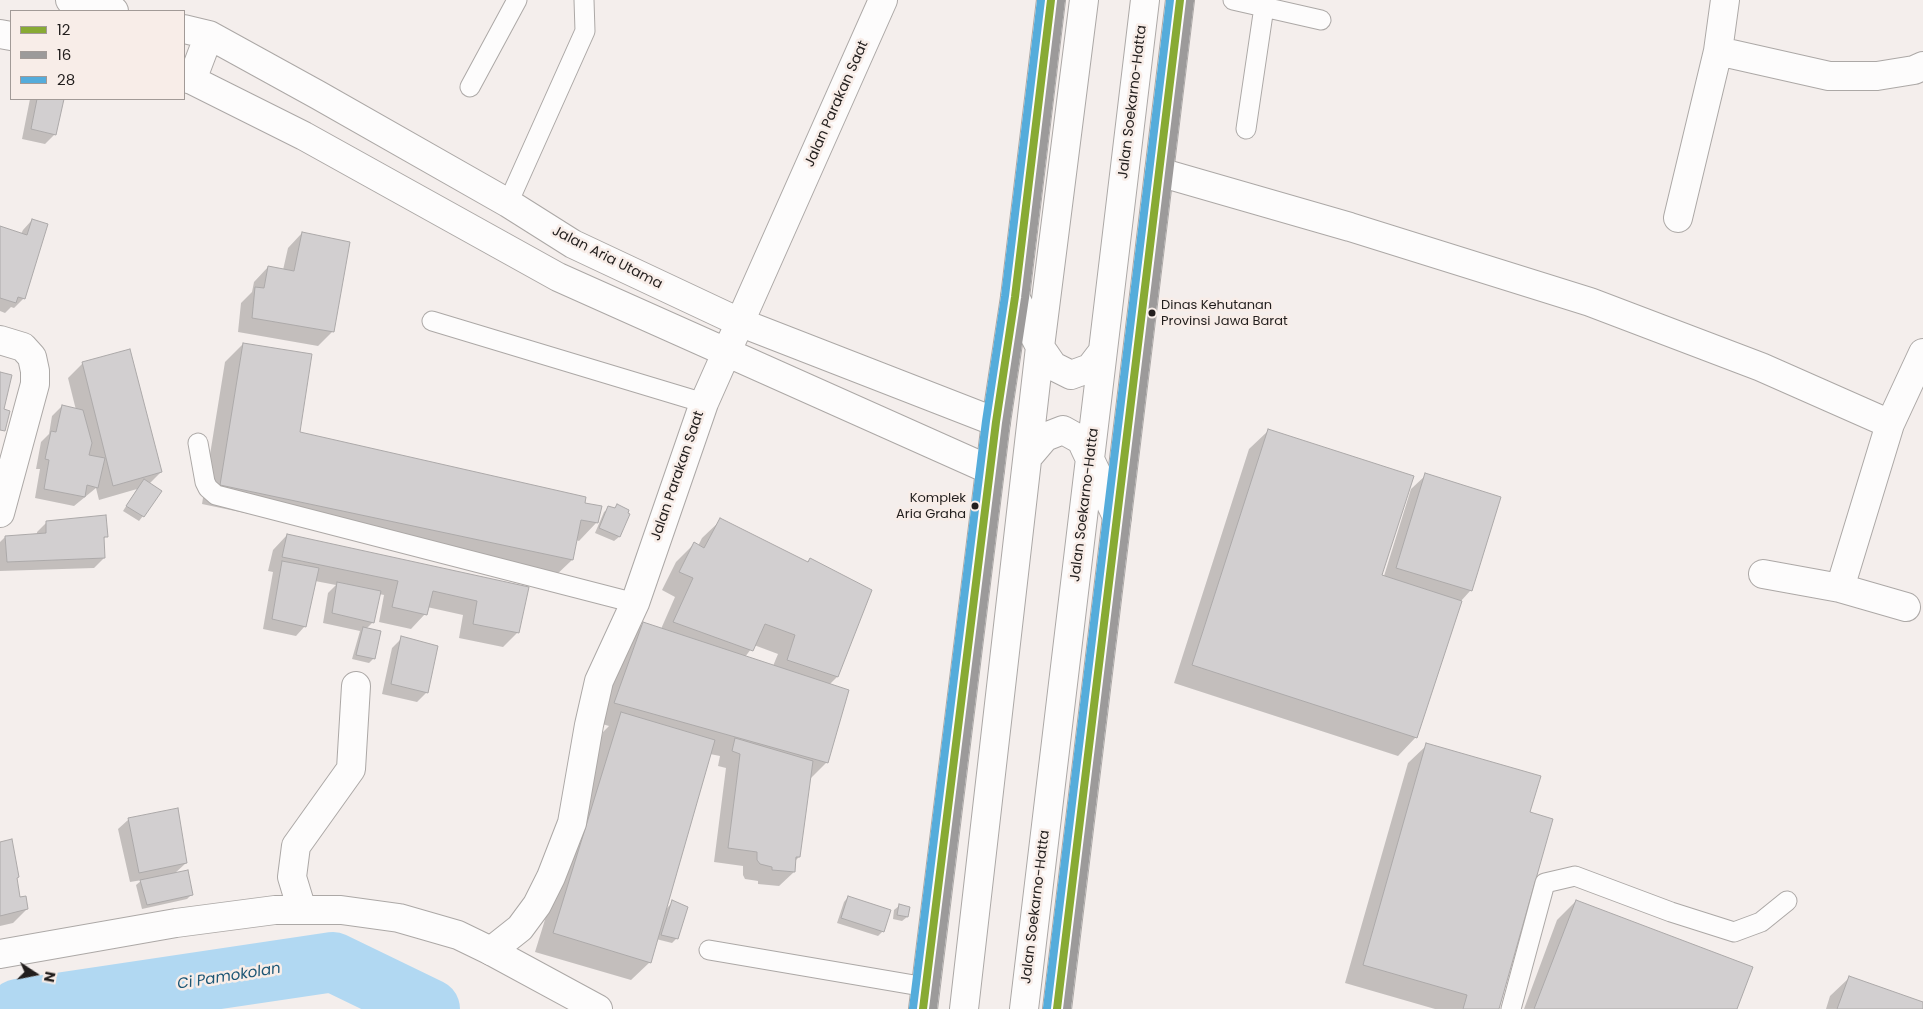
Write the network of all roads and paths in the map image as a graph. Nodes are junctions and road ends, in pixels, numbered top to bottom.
1 (70, 0) edge
2 (517, 0) edge
3 (584, 0) edge
4 (883, 0) edge
5 (1051, 0) edge
6 (1084, 0) edge
7 (1145, 0) edge
8 (1180, 0) edge
9 (1233, 0) edge
10 (1725, 0) edge
11 (1264, 8) junction
12 (110, 10) edge
13 (1321, 20) dead end
14 (196, 32) edge
15 (1718, 50) junction
16 (1923, 66) edge
17 (188, 79) edge
18 (470, 87) dead end
19 (1246, 129) dead end
20 (1159, 172) junction
21 (508, 203) junction
22 (1678, 218) dead end
23 (573, 244) junction
24 (558, 277) junction
25 (1015, 297) junction
26 (432, 321) dead end
27 (739, 322) junction
28 (0, 340) edge
29 (1040, 347) junction
30 (1103, 351) junction
31 (726, 353) junction
32 (1923, 353) edge
33 (704, 403) junction
34 (996, 422) junction
35 (1890, 424) junction
36 (198, 443) dead end
37 (1028, 457) junction
38 (1091, 459) junction
39 (990, 470) junction
40 (0, 513) edge
41 (1117, 517) junction
42 (1763, 574) dead end
43 (1840, 588) junction
44 (635, 603) junction
45 (1906, 607) dead end
46 (356, 686) dead end
47 (1787, 901) dead end
48 (302, 910) junction
49 (491, 950) junction
50 (709, 950) dead end
51 (0, 954) edge
52 (925, 998) edge
53 (598, 1009) edge
54 (964, 1009) edge
55 (1024, 1009) edge
56 (1057, 1009) edge
57 (1511, 1009) edge

1 - 12 main road
2 - 18 lane
3 - 21 lane
4 - 27 main road, Jalan Parakan Saat
5 - 25 main road
6 - 29 main road
7 - 30 main road, Jalan Soekarno-Hatta
8 - 20 main road
9 - 11 lane
10 - 15 main road
11 - 13 lane
11 - 19 lane
14 - 17 main road
14 - 21 main road, Jalan Aria Utama
15 - 16 main road
15 - 22 main road
17 - 24 main road
20 - 35 main road
20 - 41 main road
21 - 23 main road, Jalan Aria Utama
23 - 24 main road
23 - 27 main road, Jalan Aria Utama
24 - 31 main road
25 - 29 main road
25 - 34 main road
26 - 33 lane
27 - 31 main road, Jalan Parakan Saat
27 - 34 main road, Jalan Aria Utama
28 - 40 main road
29 - 30 main road
29 - 37 main road
30 - 38 main road, Jalan Soekarno-Hatta
31 - 33 main road, Jalan Parakan Saat
31 - 39 main road
32 - 35 main road
33 - 44 main road, Jalan Parakan Saat
34 - 39 main road
35 - 43 main road
36 - 44 lane
37 - 38 main road
37 - 54 main road
38 - 41 main road
38 - 55 main road, Jalan Soekarno-Hatta
39 - 52 main road
41 - 56 main road
42 - 43 main road
43 - 45 main road
44 - 49 main road, Jalan Parakan Saat
46 - 48 main road
47 - 57 lane
48 - 49 main road
48 - 51 main road
49 - 53 main road
50 - 52 lane

